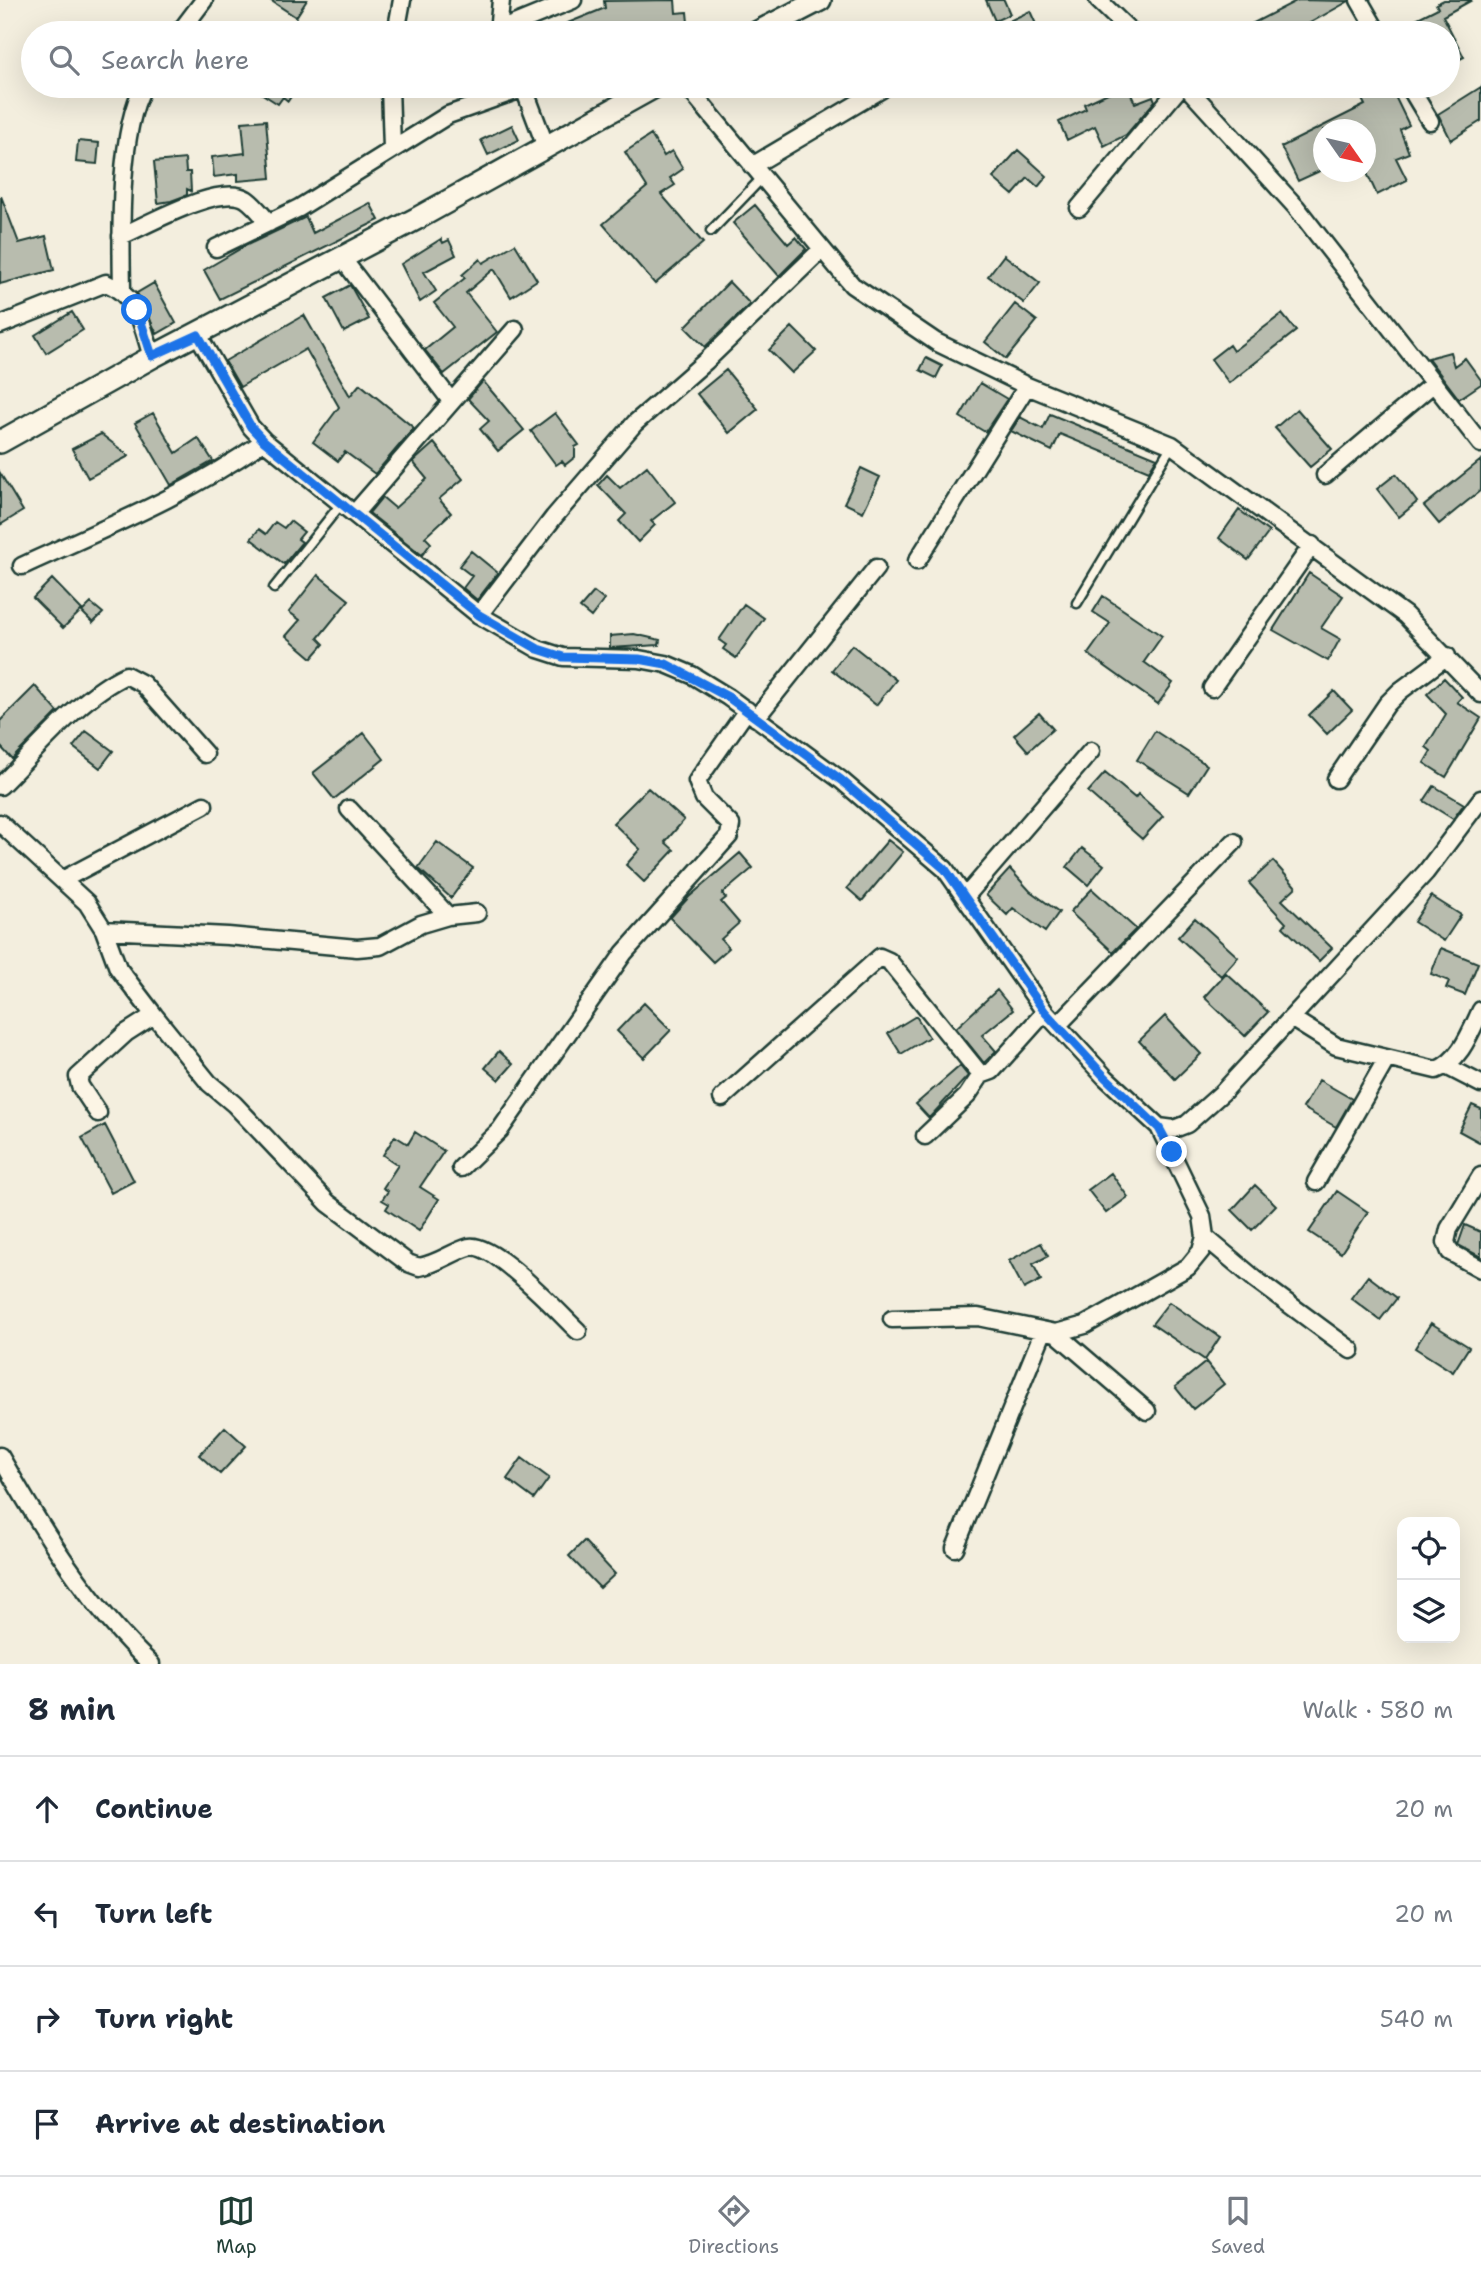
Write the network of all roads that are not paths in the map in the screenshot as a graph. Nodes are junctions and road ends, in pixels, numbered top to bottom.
1 (204, 0) edge
2 (402, 0) edge
3 (501, 0) edge
4 (573, 0) edge
5 (820, 0) edge
6 (1098, 0) edge
7 (1359, 0) edge
8 (188, 21) edge
9 (398, 21) edge
10 (499, 21) edge
11 (524, 21) edge
12 (779, 21) edge
13 (1120, 21) edge
14 (1371, 21) edge
15 (137, 98) edge
16 (390, 98) edge
17 (494, 98) edge
18 (527, 98) edge
19 (634, 98) edge
20 (697, 98) edge
21 (868, 98) edge
22 (1173, 98) edge
23 (1194, 98) edge
24 (1416, 98) edge
25 (1430, 121) dead end
26 (546, 147) junction
27 (392, 149) junction
28 (757, 172) junction
29 (1079, 208) dead end
30 (269, 223) junction
31 (711, 231) dead end
32 (121, 236) junction
33 (216, 248) dead end
34 (821, 250) junction
35 (342, 258) junction
36 (122, 290) junction
37 (0, 325) edge
38 (515, 329) dead end
39 (198, 335) junction
40 (152, 356) junction
41 (1434, 383) junction
42 (1027, 386) junction
43 (451, 401) junction
44 (264, 441) junction
45 (0, 442) edge
46 (1481, 444) edge
47 (1172, 445) junction
48 (1325, 475) dead end
49 (348, 509) junction
50 (1312, 545) junction
51 (917, 561) dead end
52 (22, 566) dead end
53 (876, 568) dead end
54 (274, 588) dead end
55 (1077, 603) dead end
56 (479, 615) junction
57 (1447, 656) junction
58 (1212, 688) dead end
59 (1481, 694) edge
60 (751, 714) junction
61 (1091, 751) dead end
62 (205, 754) dead end
63 (1336, 779) dead end
64 (0, 786) edge
65 (1481, 799) edge
66 (204, 805) dead end
67 (349, 808) dead end
68 (0, 823) edge
69 (1234, 842) dead end
70 (64, 879) junction
71 (966, 896) junction
72 (477, 913) dead end
73 (448, 916) junction
74 (104, 930) junction
75 (1481, 1010) edge
76 (1045, 1012) junction
77 (154, 1015) junction
78 (1291, 1018) junction
79 (1058, 1025) junction
80 (1386, 1060) junction
81 (1446, 1066) junction
82 (981, 1074) junction
83 (1481, 1084) edge
84 (722, 1098) dead end
85 (98, 1113) dead end
86 (1159, 1128) junction
87 (925, 1136) dead end
88 (461, 1168) dead end
89 (1481, 1176) edge
90 (1315, 1182) dead end
91 (1205, 1237) junction
92 (1481, 1269) edge
93 (892, 1319) dead end
94 (578, 1331) dead end
95 (1049, 1333) junction
96 (1351, 1350) dead end
97 (1147, 1411) dead end
98 (0, 1456) edge
99 (955, 1548) dead end
100 (151, 1664) edge

1 - 8 street
2 - 9 street
3 - 10 street
4 - 11 street
5 - 12 street
6 - 13 street
7 - 14 street
15 - 32 street
16 - 27 street
17 - 27 street
18 - 26 street
19 - 26 street
20 - 28 street
21 - 28 street
22 - 29 street
23 - 41 street
24 - 25 street
26 - 35 street
27 - 30 street
28 - 31 lane
28 - 34 street
30 - 32 street
30 - 33 street
32 - 36 street
34 - 42 street
34 - 56 street
35 - 39 street
35 - 43 street
36 - 37 street
36 - 40 street
38 - 43 street
39 - 40 street
39 - 44 street
40 - 45 street
41 - 46 street
41 - 48 street
42 - 47 street
42 - 51 street
43 - 49 street
44 - 49 street
44 - 52 street
47 - 50 street
47 - 55 lane
49 - 54 lane
49 - 56 street
50 - 57 street
50 - 58 street
53 - 60 street
56 - 60 street
57 - 59 street
57 - 63 street
60 - 71 street
60 - 88 street
61 - 71 street
62 - 64 street
65 - 78 street
66 - 70 street
67 - 73 street
68 - 70 street
69 - 79 street
70 - 74 street
71 - 76 street
72 - 73 street
73 - 74 street
74 - 77 street
75 - 81 street
76 - 79 street
76 - 82 street
77 - 85 street
77 - 94 street
78 - 80 street
78 - 86 street
79 - 86 street
80 - 81 street
80 - 90 street
81 - 83 street
82 - 84 street
82 - 87 street
86 - 91 street
89 - 92 street
91 - 95 street
91 - 96 street
93 - 95 street
95 - 97 street
95 - 99 street
98 - 100 street

